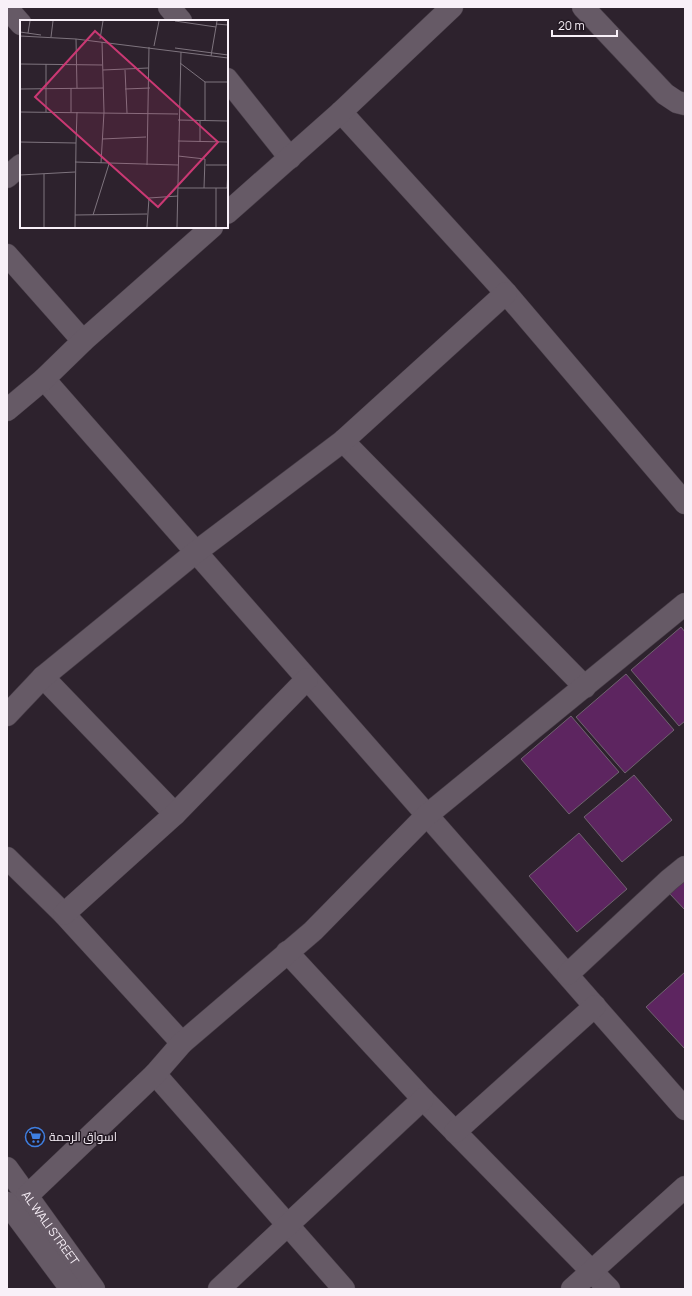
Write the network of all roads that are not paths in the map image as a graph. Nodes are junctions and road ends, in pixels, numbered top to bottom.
1 (169, 7) edge
2 (452, 7) edge
3 (583, 7) edge
4 (7, 8) edge
5 (179, 20) edge
6 (20, 23) edge
7 (228, 80) edge
8 (685, 104) edge
9 (341, 112) junction
10 (290, 158) junction
11 (20, 166) edge
12 (7, 178) edge
13 (228, 212) edge
14 (206, 229) edge
15 (7, 255) edge
16 (506, 293) junction
17 (83, 341) junction
18 (44, 379) junction
19 (7, 410) edge
20 (343, 441) junction
21 (685, 503) edge
22 (196, 552) junction
23 (685, 604) edge
24 (43, 677) junction
25 (307, 679) junction
26 (585, 687) junction
27 (7, 715) edge
28 (176, 814) junction
29 (426, 816) junction
30 (7, 858) edge
31 (685, 867) edge
32 (64, 914) junction
33 (287, 952) junction
34 (568, 974) junction
35 (595, 1006) junction
36 (182, 1043) junction
37 (154, 1074) junction
38 (423, 1099) junction
39 (685, 1109) edge
40 (455, 1132) junction
41 (7, 1168) edge
42 (685, 1188) edge
43 (28, 1196) junction
44 (7, 1203) edge
45 (14, 1225) edge
46 (288, 1226) junction
47 (593, 1270) junction
48 (71, 1289) edge
49 (94, 1289) edge
50 (219, 1289) edge
51 (344, 1289) edge
52 (572, 1289) edge
53 (609, 1289) edge

1 - 5 street
2 - 9 street
3 - 8 street
4 - 6 street
7 - 10 street
9 - 10 street
9 - 16 street
10 - 13 street
11 - 12 street
14 - 17 street
15 - 17 street
16 - 20 street
16 - 21 street
17 - 18 street
18 - 19 street
18 - 22 street
20 - 22 street
20 - 26 street
22 - 24 street
22 - 25 street
23 - 26 street
24 - 27 street
24 - 28 street
25 - 28 street
25 - 29 street
26 - 29 street
28 - 32 street
29 - 33 street
29 - 34 street
30 - 32 street
31 - 34 street
32 - 36 street
33 - 36 street
33 - 38 street
34 - 35 street
35 - 39 street
35 - 40 street
36 - 37 street
37 - 43 street
37 - 46 street
38 - 40 street
38 - 46 street
40 - 47 street
41 - 43 street, AL WALI STREET
42 - 47 street
43 - 49 street, AL WALI STREET
44 - 45 street, AL WALI STREET
45 - 48 street, AL WALI STREET
46 - 50 street
46 - 51 street
47 - 52 street
47 - 53 street

